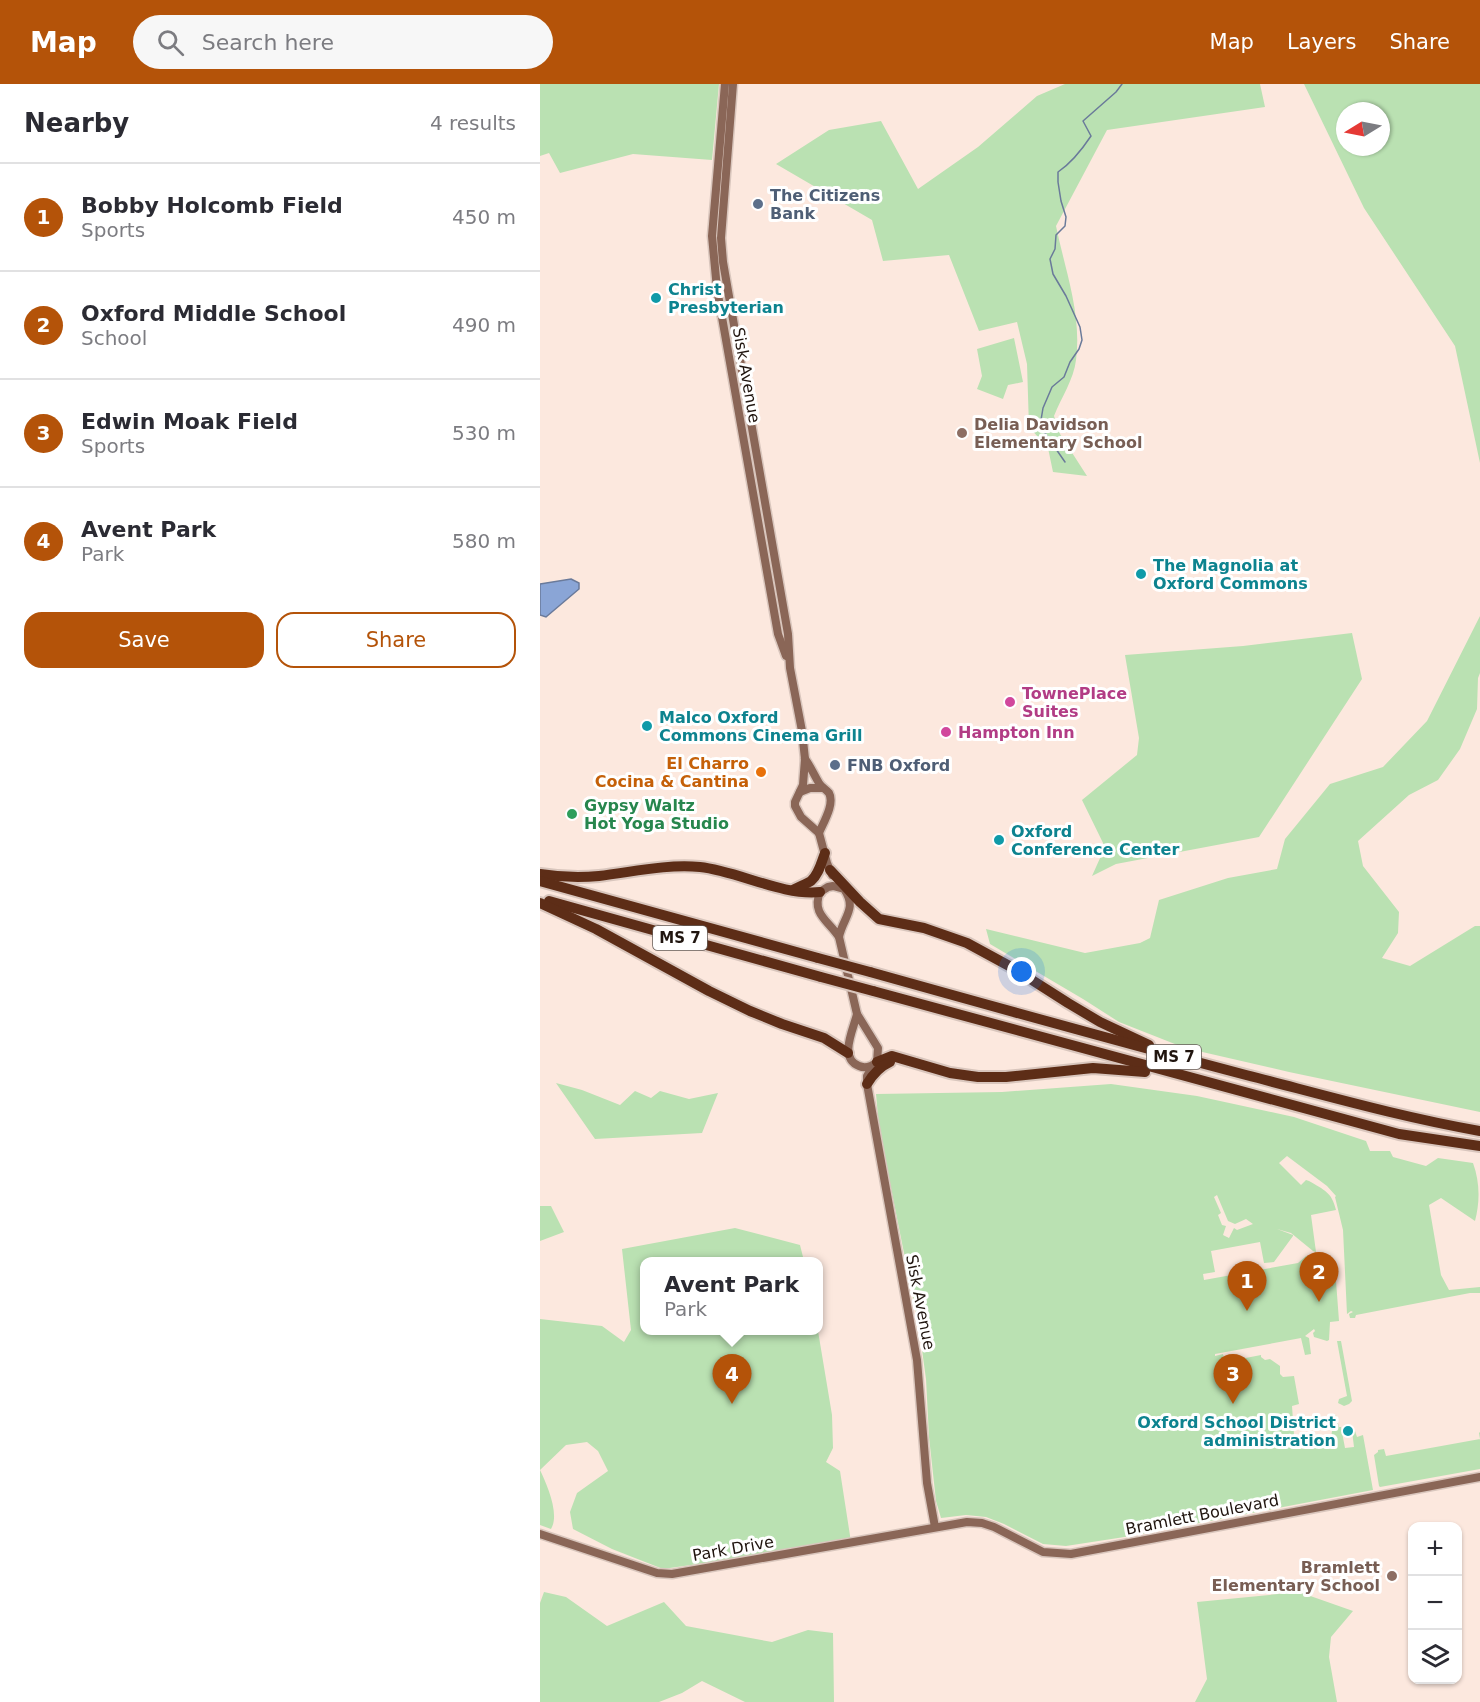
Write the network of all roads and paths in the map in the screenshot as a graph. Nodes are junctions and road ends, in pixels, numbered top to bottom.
1 (725, 84) edge
2 (733, 84) edge
3 (790, 668) junction
4 (805, 759) junction
5 (822, 788) junction
6 (800, 792) junction
7 (825, 816) junction
8 (806, 821) junction
9 (819, 833) junction
10 (827, 862) junction
11 (540, 874) edge
12 (540, 881) edge
13 (838, 886) junction
14 (824, 889) junction
15 (793, 890) junction
16 (540, 899) edge
17 (850, 901) junction
18 (540, 903) edge
19 (879, 919) junction
20 (839, 937) junction
21 (857, 1014) junction
22 (849, 1053) junction
23 (1177, 1058) junction
24 (902, 1059) junction
25 (875, 1064) junction
26 (857, 1066) junction
27 (1181, 1076) junction
28 (867, 1084) junction
29 (1480, 1131) edge
30 (1480, 1146) edge
31 (1480, 1477) edge
32 (935, 1527) junction
33 (540, 1534) edge

1 - 3 street, Sisk Avenue
2 - 3 street, Sisk Avenue
3 - 4 street, Sisk Avenue
4 - 5 street, Sisk Avenue
4 - 6 street, Sisk Avenue
5 - 6 street
5 - 7 street, Sisk Avenue
6 - 8 street, Sisk Avenue
7 - 8 street
7 - 9 street, Sisk Avenue
8 - 9 street
9 - 10 street
10 - 13 street
10 - 14 street
10 - 15 highway
10 - 19 highway
11 - 15 highway
12 - 23 highway, MS 7, bridge
13 - 14 street
13 - 17 street
14 - 15 highway
14 - 20 street
16 - 27 highway, MS 7, bridge
17 - 19 highway
17 - 20 street
18 - 22 highway
19 - 23 highway
20 - 21 street
21 - 22 street
21 - 25 street
22 - 26 street, Sisk Avenue
23 - 29 highway, MS 7
24 - 25 highway
24 - 27 highway
24 - 28 highway
25 - 26 street
25 - 28 street, Sisk Avenue
26 - 28 street, Sisk Avenue
27 - 30 highway, MS 7
28 - 32 street, Sisk Avenue
31 - 32 street, Bramlett Boulevard
32 - 33 street, Park Drive

